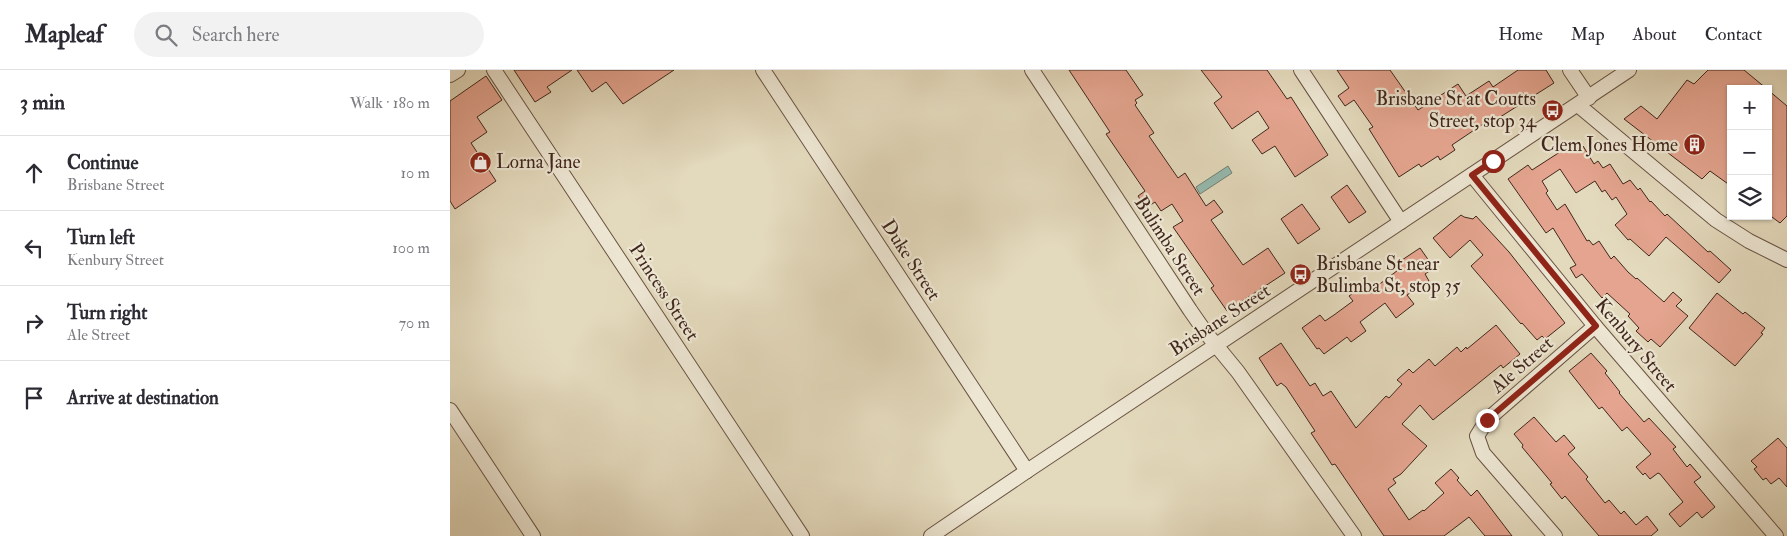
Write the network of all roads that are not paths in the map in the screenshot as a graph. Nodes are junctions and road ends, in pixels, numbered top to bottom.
1 (458, 70) edge
2 (494, 70) edge
3 (763, 70) edge
4 (1032, 70) edge
5 (1300, 70) edge
6 (1570, 70) edge
7 (1629, 70) edge
8 (450, 76) edge
9 (1583, 102) junction
10 (1472, 175) junction
11 (1401, 222) junction
12 (1787, 260) edge
13 (1596, 326) junction
14 (1217, 345) junction
15 (450, 410) edge
16 (1027, 471) junction
17 (533, 536) edge
18 (802, 536) edge
19 (931, 536) edge
20 (1354, 536) edge
21 (1555, 536) edge
22 (1776, 536) edge

1 - 8 street
2 - 18 street, Princess Street
3 - 16 street, Duke Street
4 - 14 street, Bulimba Street
5 - 11 street
6 - 9 street
7 - 9 street, Brisbane Street
9 - 10 street, Brisbane Street
9 - 12 street
10 - 11 street, Brisbane Street
10 - 13 street, Kenbury Street
11 - 14 street, Brisbane Street
13 - 21 street, Ale Street
13 - 22 street, Kenbury Street
14 - 16 street, Brisbane Street
14 - 20 street, Bulimba Street
15 - 17 street
16 - 19 street, Brisbane Street

